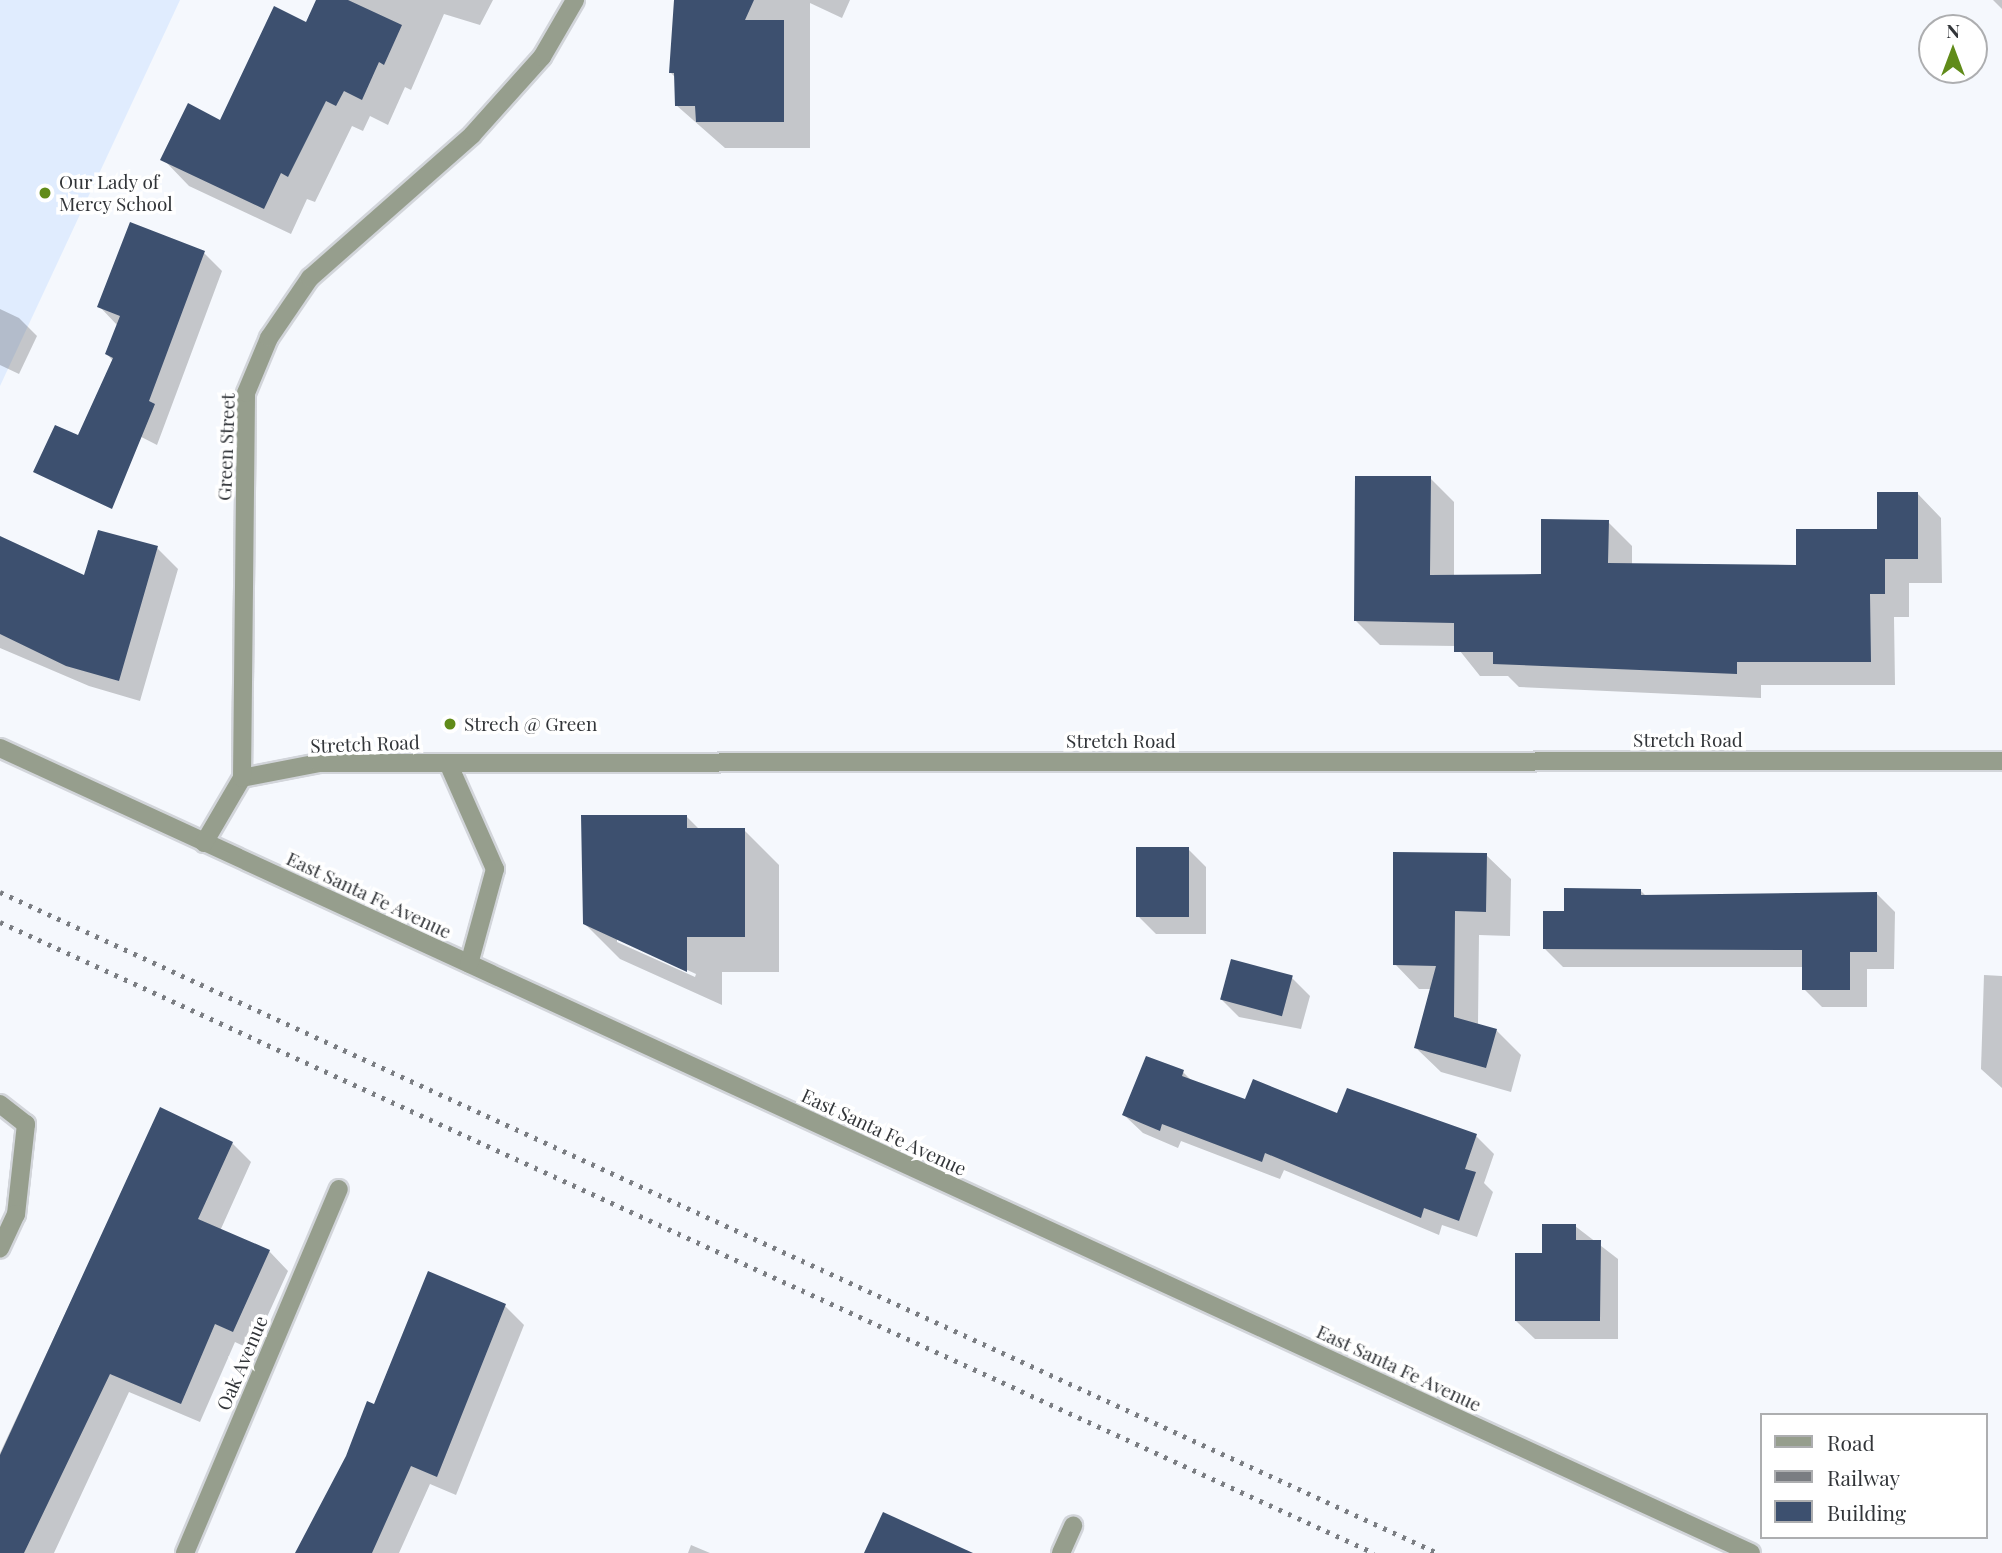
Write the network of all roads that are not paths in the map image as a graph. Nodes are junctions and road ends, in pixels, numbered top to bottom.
1 (575, 0) edge
2 (0, 748) edge
3 (2002, 761) edge
4 (449, 763) junction
5 (242, 778) junction
6 (204, 842) junction
7 (469, 964) junction
8 (0, 1104) edge
9 (339, 1189) dead end
10 (0, 1249) edge
11 (1073, 1526) dead end
12 (185, 1553) edge
13 (1061, 1553) edge
14 (1751, 1553) edge

1 - 5 street, Green Street
2 - 6 street, East Santa Fe Avenue
3 - 4 street, Stretch Road
4 - 5 street, Stretch Road
4 - 7 street
5 - 6 street
6 - 7 street, East Santa Fe Avenue
7 - 14 street, East Santa Fe Avenue
8 - 10 street
9 - 12 street, Oak Avenue
11 - 13 street

